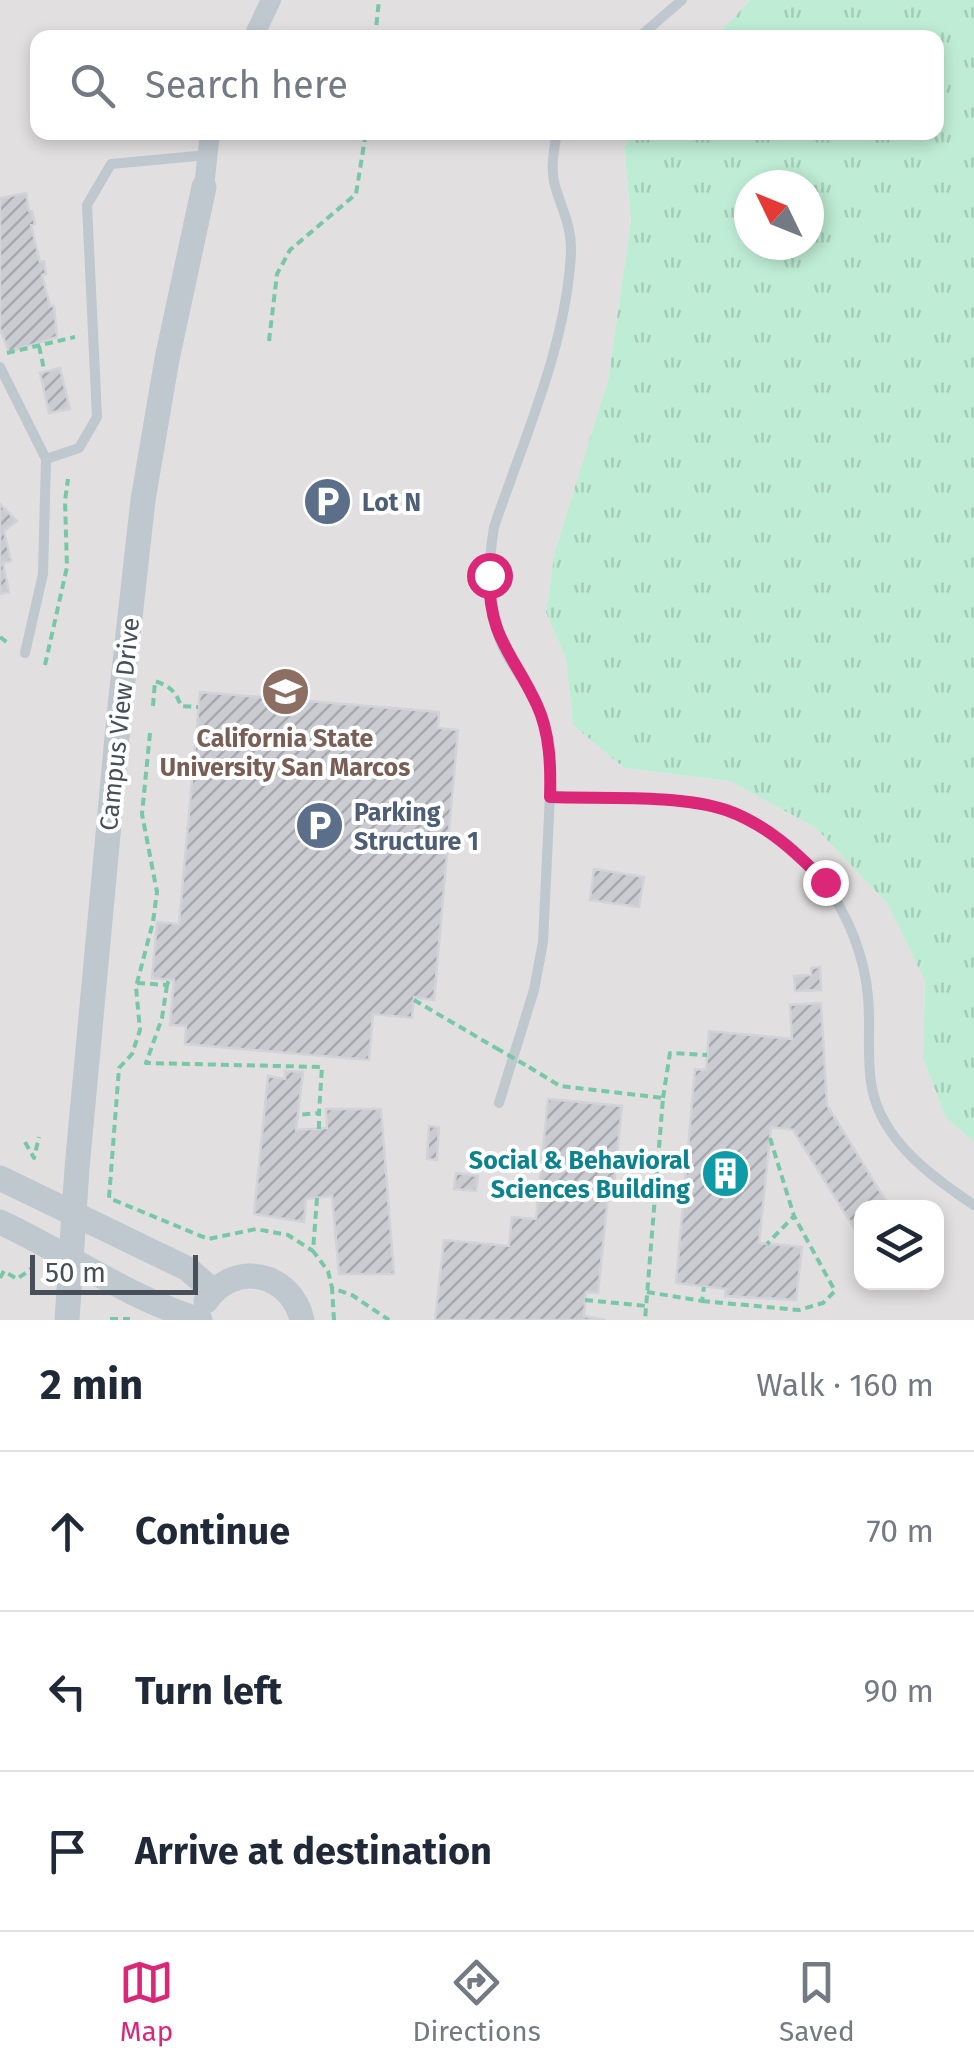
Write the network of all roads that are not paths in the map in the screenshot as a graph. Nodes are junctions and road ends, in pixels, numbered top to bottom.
1 (271, 0) edge
2 (682, 0) edge
3 (257, 30) edge
4 (647, 30) edge
5 (209, 140) edge
6 (555, 140) edge
7 (208, 155) junction
8 (204, 187) joint
9 (0, 367) edge
10 (46, 460) junction
11 (25, 653) dead end
12 (550, 797) junction
13 (499, 1104) dead end
14 (0, 1178) edge
15 (974, 1204) edge
16 (74, 1214) junction
17 (0, 1222) edge
18 (71, 1259) junction
19 (213, 1291) junction
20 (67, 1320) edge
21 (200, 1320) edge
22 (302, 1320) edge

1 - 3 street
2 - 4 lane
5 - 7 street, Campus View Drive
6 - 12 lane
7 - 8 street, Campus View Drive
7 - 10 lane
8 - 16 street, Campus View Drive
9 - 10 lane
10 - 11 lane
12 - 13 lane
12 - 15 lane
14 - 16 street
16 - 18 street, Campus View Drive
16 - 19 street
17 - 18 street
18 - 20 street, Campus View Drive
18 - 21 street
19 - 21 street
19 - 22 street

